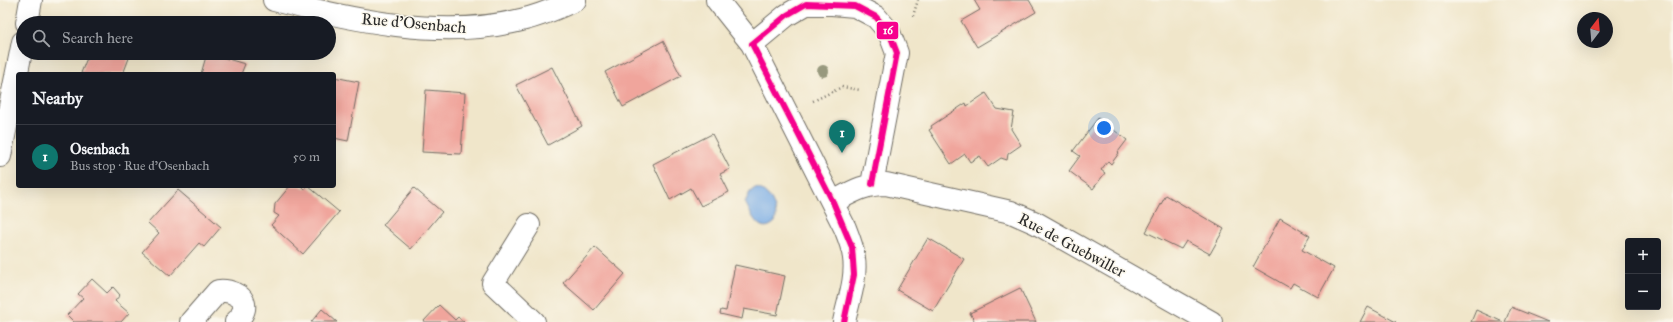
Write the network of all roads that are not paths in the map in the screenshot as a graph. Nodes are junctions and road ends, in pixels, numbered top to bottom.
1 (32, 0) edge
2 (274, 0) edge
3 (575, 0) edge
4 (724, 3) edge
5 (29, 16) edge
6 (752, 44) junction
7 (19, 60) edge
8 (17, 72) edge
9 (16, 77) edge
10 (0, 156) edge
11 (872, 184) junction
12 (833, 202) junction
13 (529, 225) dead end
14 (191, 322) edge
15 (236, 322) edge
16 (534, 322) edge
17 (844, 322) edge
18 (1211, 322) edge

1 - 5 street
2 - 3 street, Rue d'Osenbach
4 - 6 street
6 - 11 street
6 - 12 street
7 - 8 street
9 - 10 street
11 - 12 street, Rue de Guebwiller
11 - 18 street, Rue de Guebwiller
12 - 17 street
13 - 16 street
14 - 15 street

